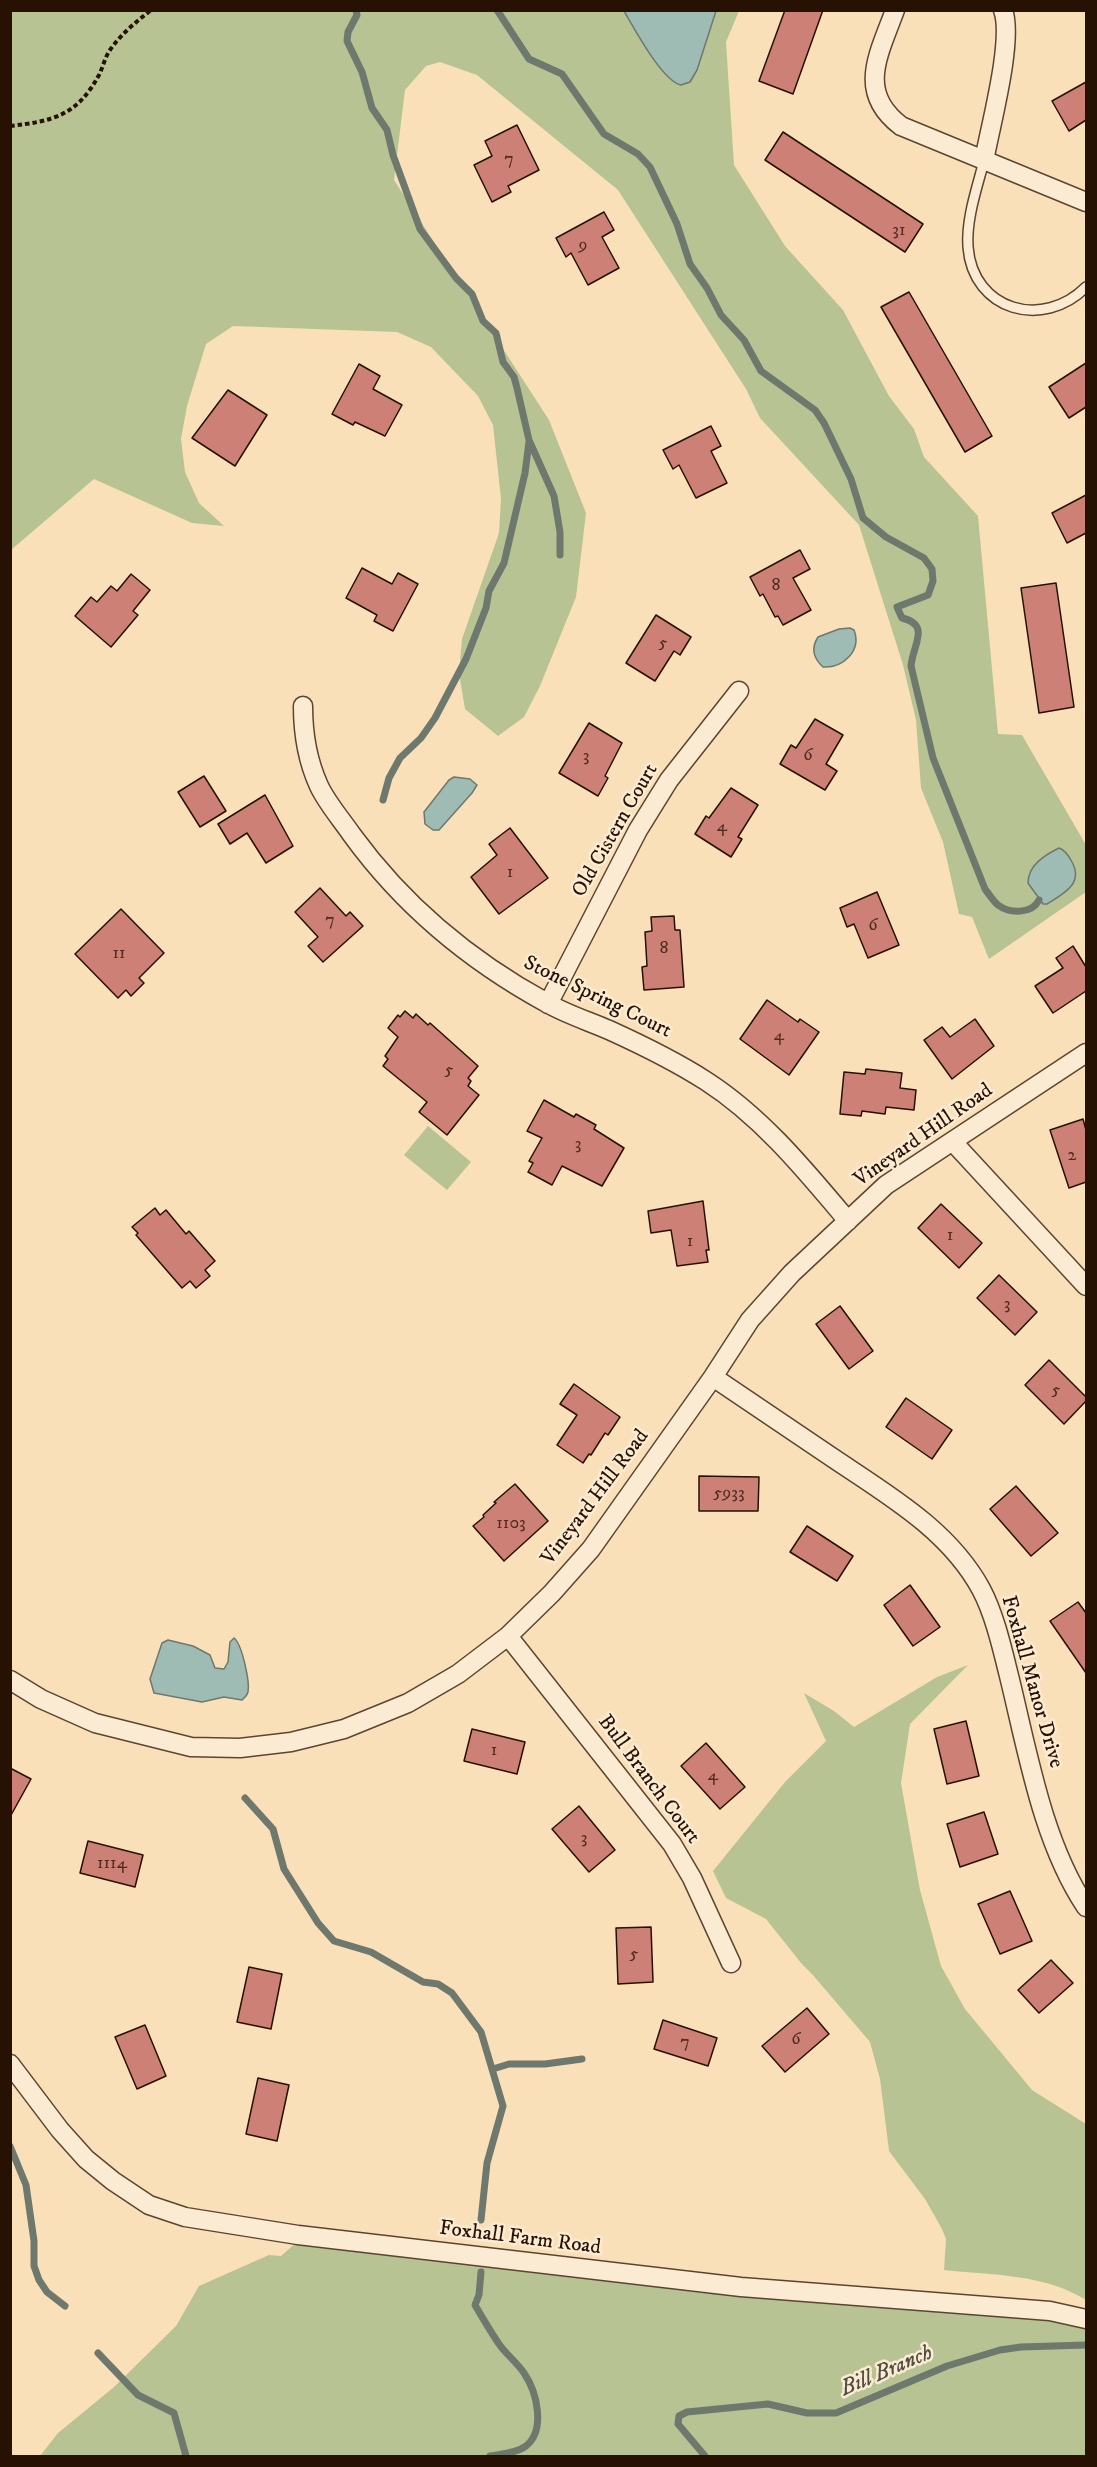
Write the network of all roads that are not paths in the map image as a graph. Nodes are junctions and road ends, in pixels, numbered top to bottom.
1 (895, 10) edge
2 (1003, 10) edge
3 (984, 161) junction
4 (1086, 202) edge
5 (1086, 286) edge
6 (739, 691) dead end
7 (303, 706) dead end
8 (548, 1004) junction
9 (1086, 1053) edge
10 (953, 1142) junction
11 (848, 1221) junction
12 (1086, 1286) edge
13 (713, 1377) junction
14 (508, 1636) junction
15 (10, 1680) edge
16 (1086, 1907) edge
17 (731, 1964) dead end
18 (10, 2064) edge
19 (1086, 2319) edge

1 - 3 street
2 - 3 street
3 - 4 street
3 - 5 lane
6 - 8 street, Old Cistern Court
7 - 8 street, Stone Spring Court
8 - 11 street, Stone Spring Court
9 - 10 street, Vineyard Hill Road
10 - 11 street, Vineyard Hill Road
10 - 12 street
11 - 13 street, Vineyard Hill Road
13 - 14 street, Vineyard Hill Road
13 - 16 street, Foxhall Manor Drive
14 - 15 street, Vineyard Hill Road
14 - 17 street, Bull Branch Court
18 - 19 street, Foxhall Farm Road

